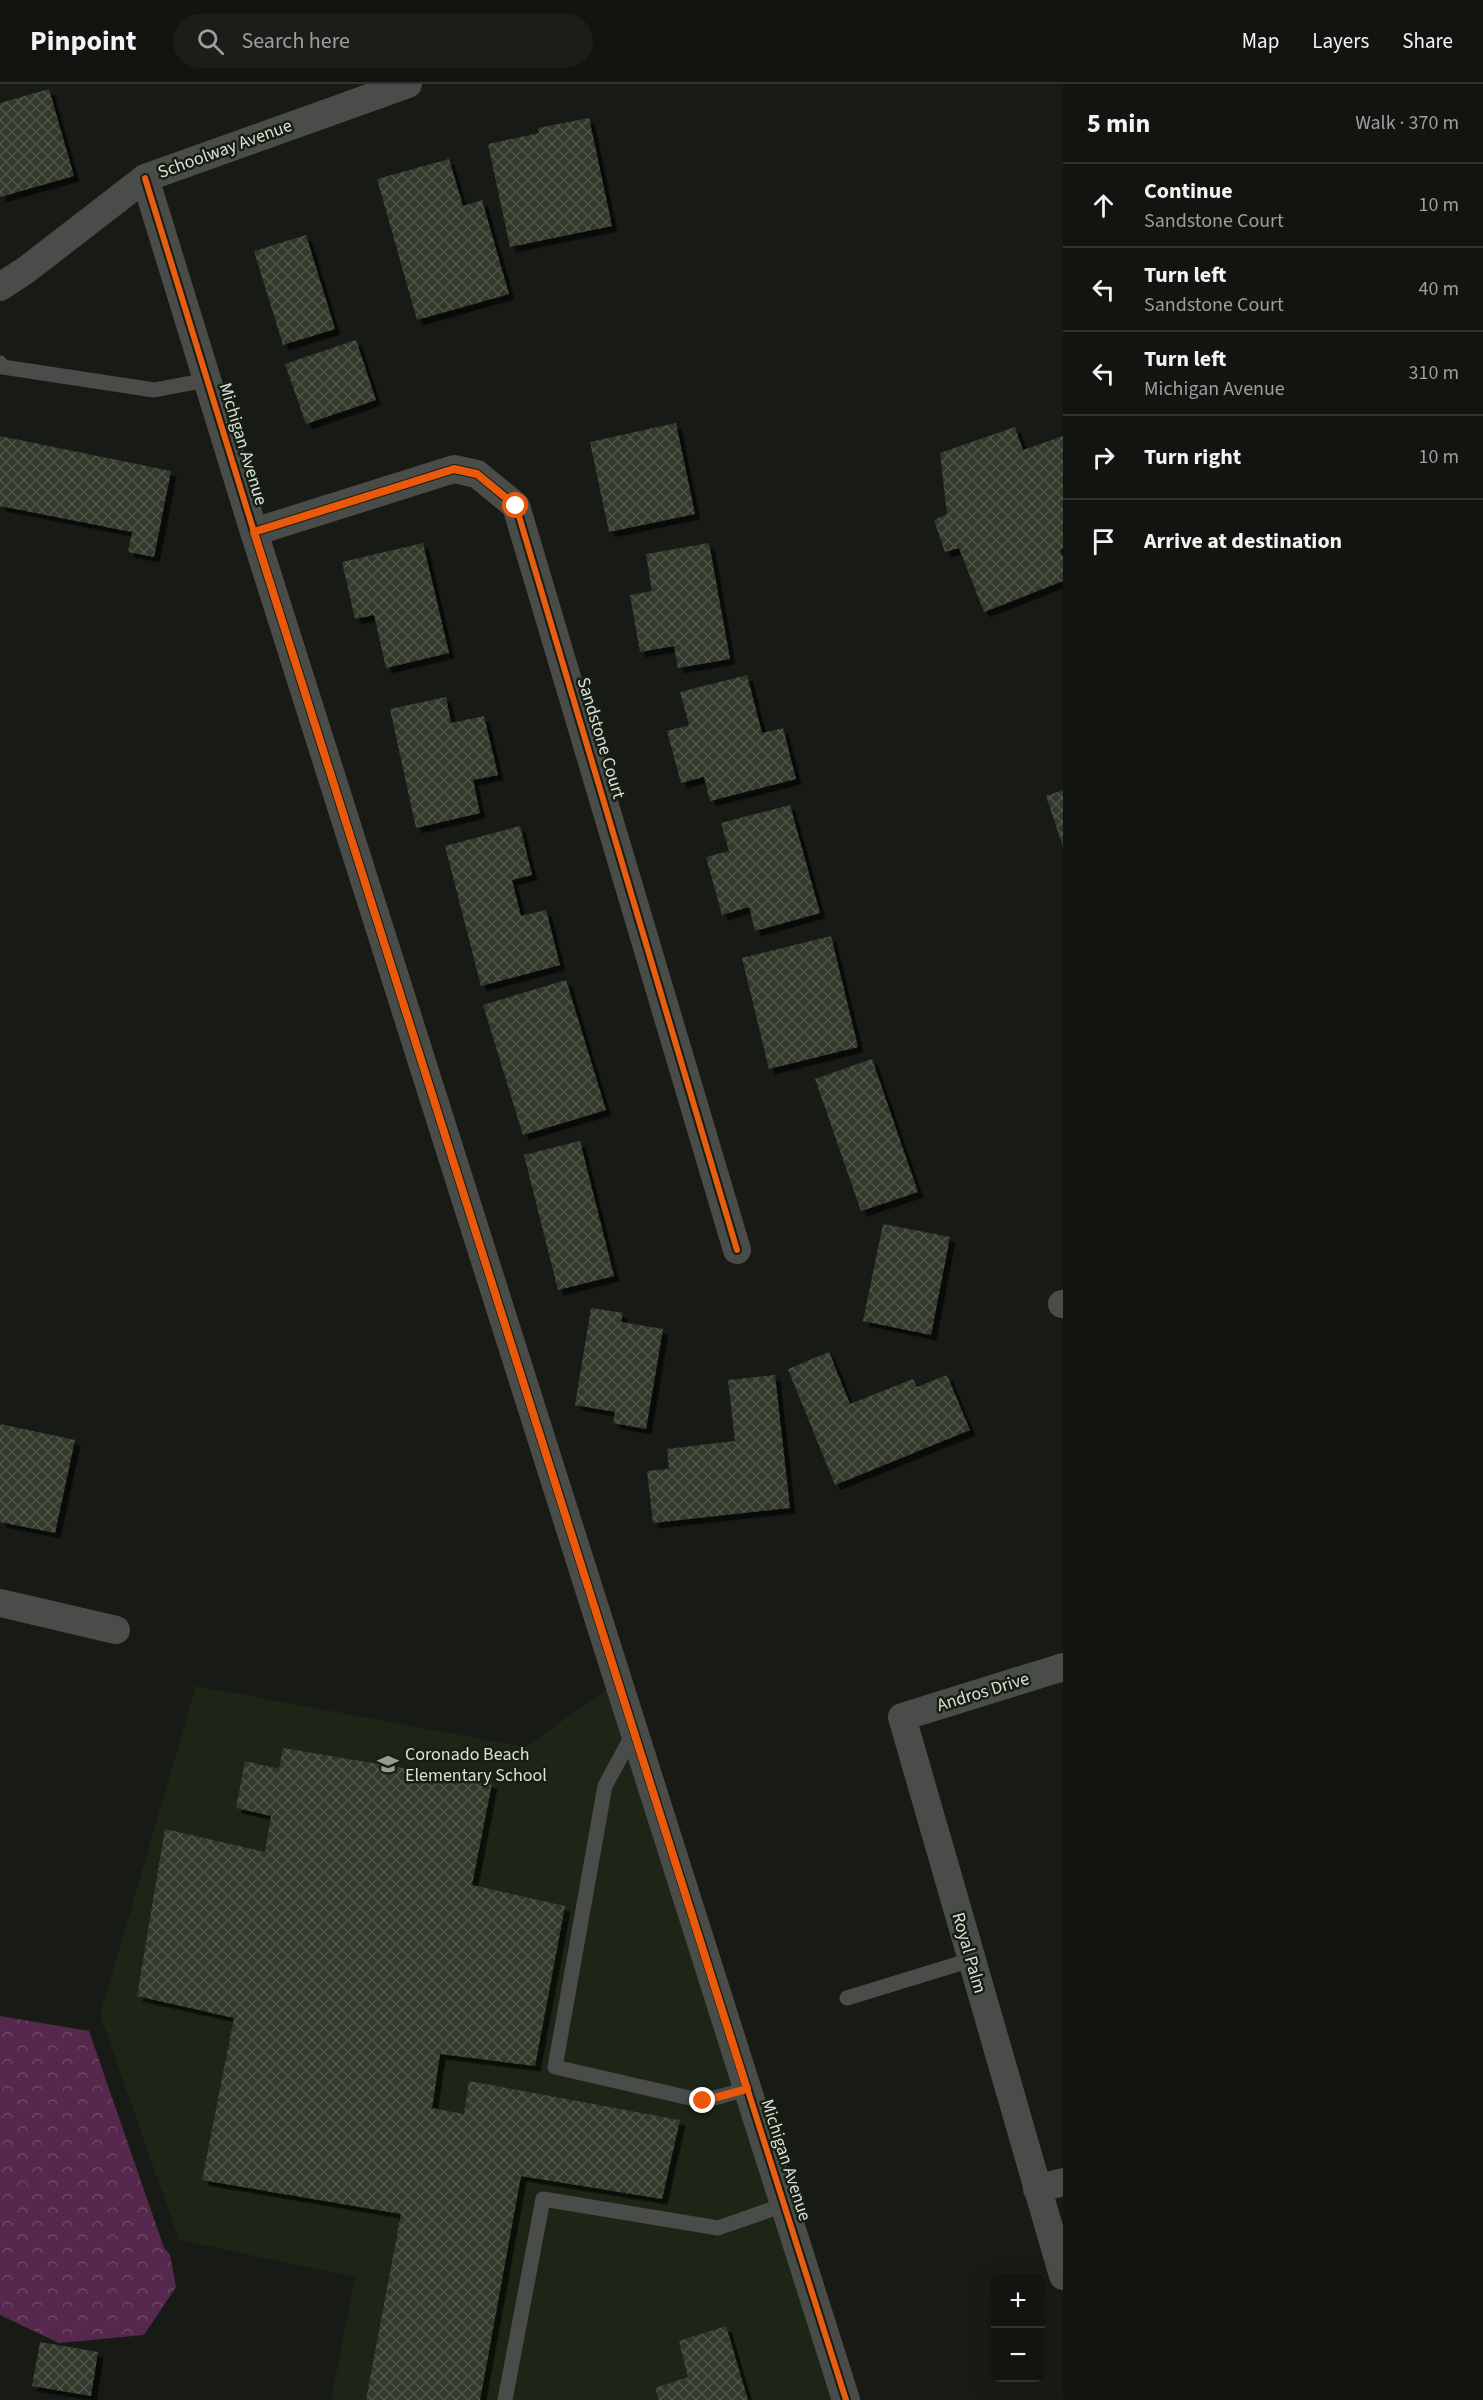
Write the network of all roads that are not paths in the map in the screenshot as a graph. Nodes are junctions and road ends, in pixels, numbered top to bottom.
1 (408, 84) edge
2 (145, 178) junction
3 (0, 287) edge
4 (0, 363) edge
5 (207, 381) junction
6 (254, 532) junction
7 (737, 1250) dead end
8 (0, 1603) edge
9 (116, 1630) dead end
10 (1063, 1667) edge
11 (902, 1717) joint
12 (634, 1732) junction
13 (971, 1960) junction
14 (847, 1998) dead end
15 (747, 2089) junction
16 (1050, 2186) edge
17 (784, 2205) junction
18 (1063, 2276) edge
19 (505, 2400) edge
20 (846, 2400) edge

1 - 2 street, Schoolway Avenue
2 - 3 street, Schoolway Avenue
2 - 5 street, Michigan Avenue
4 - 5 lane
5 - 6 street, Michigan Avenue
6 - 7 street, Sandstone Court
6 - 12 street, Michigan Avenue
8 - 9 street
10 - 11 street, Andros Drive
11 - 13 street, Royal Palm
12 - 15 street, Michigan Avenue
12 - 15 lane
13 - 14 lane
13 - 16 street, Royal Palm
15 - 17 street, Michigan Avenue
16 - 18 street, Royal Palm
17 - 19 lane
17 - 20 street, Michigan Avenue

